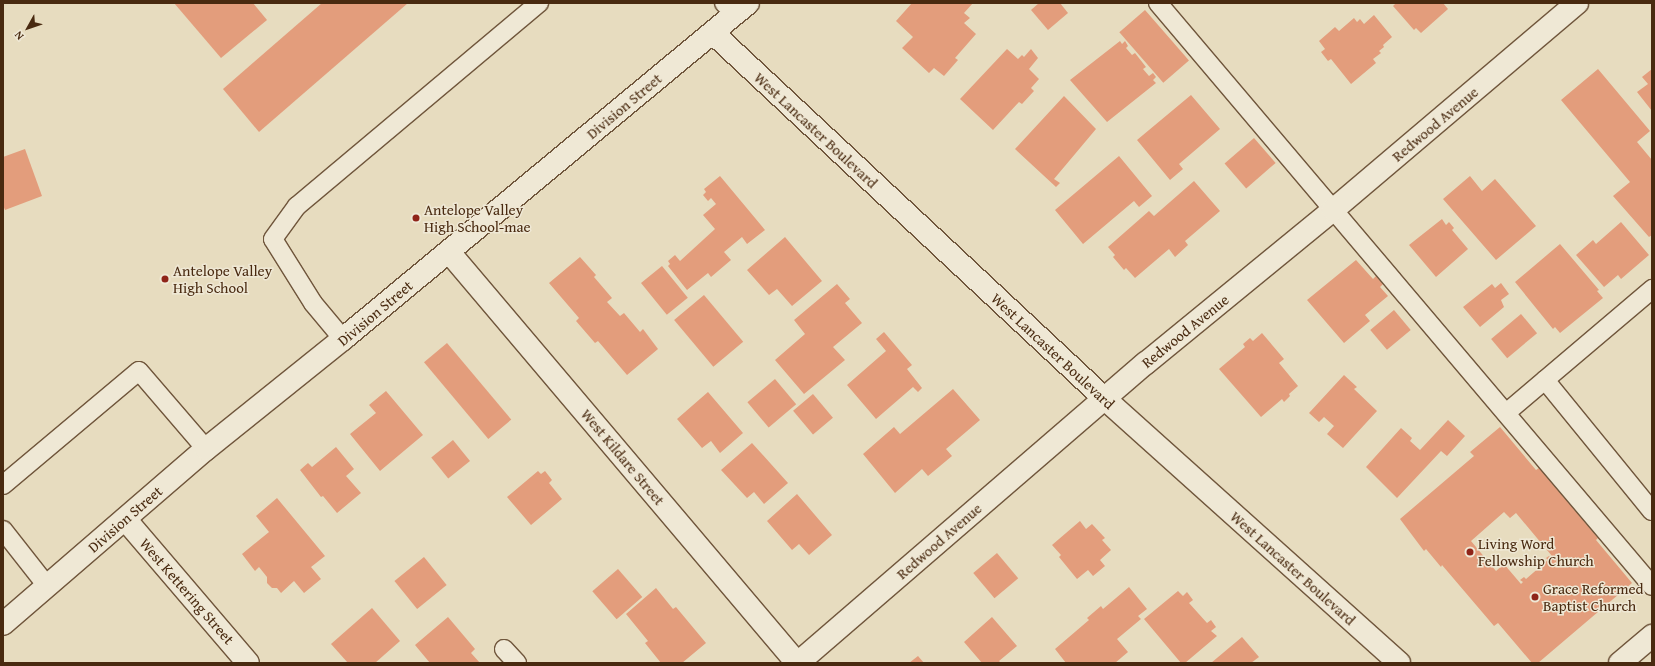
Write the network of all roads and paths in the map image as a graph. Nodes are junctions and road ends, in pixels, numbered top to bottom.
1 (539, 3) edge
2 (1158, 3) edge
3 (1577, 3) edge
4 (736, 7) edge
5 (713, 32) junction
6 (1334, 210) junction
7 (449, 252) junction
8 (1652, 289) edge
9 (343, 339) junction
10 (1545, 380) junction
11 (1105, 399) junction
12 (1506, 413) junction
13 (206, 450) junction
14 (3, 485) edge
15 (1652, 511) edge
16 (125, 519) junction
17 (3, 530) edge
18 (47, 586) junction
19 (1652, 586) edge
20 (3, 624) edge
21 (1652, 636) edge
22 (504, 649) dead end
23 (248, 663) edge
24 (517, 663) edge
25 (797, 663) edge
26 (1399, 663) edge
27 (1620, 663) edge

1 - 9 lane
2 - 6 lane
3 - 6 street, Redwood Avenue
4 - 5 street, Division Street
5 - 7 street, Division Street
5 - 11 street, West Lancaster Boulevard
6 - 11 street, Redwood Avenue
6 - 12 lane
7 - 9 street, Division Street
7 - 25 street, West Kildare Street
8 - 10 lane
9 - 13 street, Division Street
10 - 12 lane
10 - 15 lane
11 - 25 street, Redwood Avenue
11 - 26 street, West Lancaster Boulevard
12 - 19 lane
13 - 14 lane
13 - 16 street, Division Street
16 - 18 street, Division Street
16 - 23 street, West Kettering Street
17 - 18 lane
18 - 20 street, Division Street
21 - 27 street
22 - 24 lane

